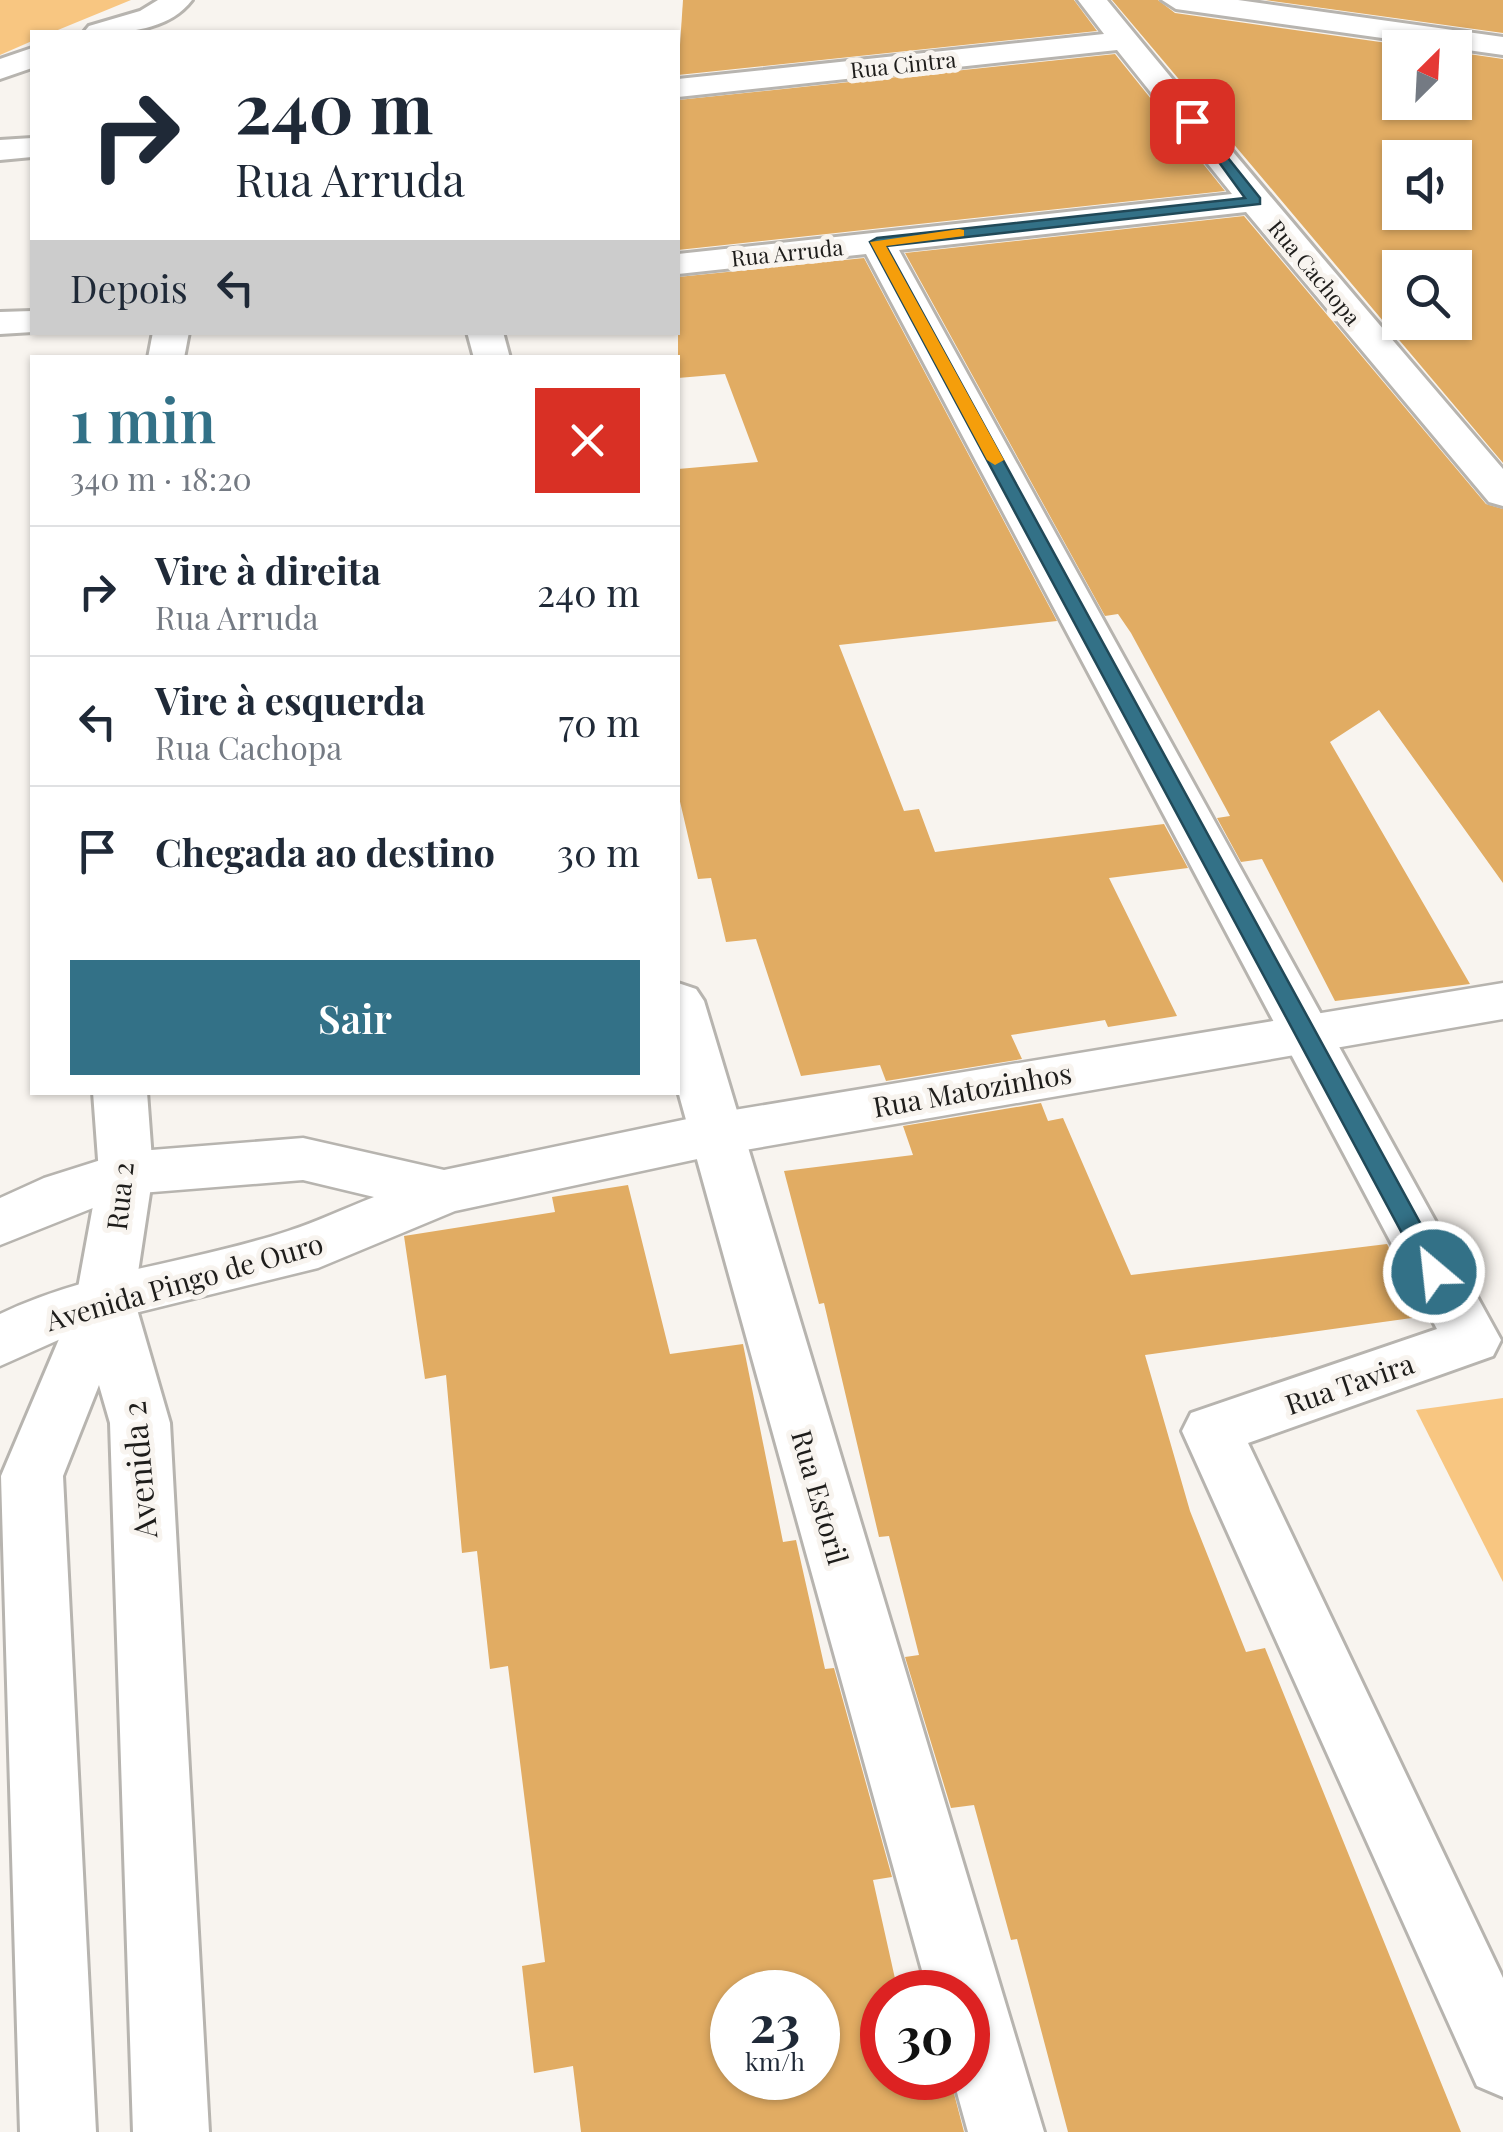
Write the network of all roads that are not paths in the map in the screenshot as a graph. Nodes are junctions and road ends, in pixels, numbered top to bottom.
1 (178, 0) edge
2 (1092, 0) edge
3 (1176, 0) edge
4 (107, 30) edge
5 (1128, 40) junction
6 (1496, 50) edge
7 (30, 58) edge
8 (0, 70) edge
9 (680, 88) edge
10 (30, 148) edge
11 (0, 150) edge
12 (1255, 201) junction
13 (877, 242) junction
14 (680, 264) edge
15 (30, 322) edge
16 (0, 324) edge
17 (1503, 494) edge
18 (1503, 1001) edge
19 (680, 1009) edge
20 (1305, 1032) junction
21 (120, 1095) edge
22 (716, 1134) junction
23 (126, 1173) junction
24 (444, 1192) junction
25 (0, 1223) edge
26 (105, 1299) junction
27 (0, 1342) edge
28 (959, 1970) edge
29 (1503, 2060) edge
30 (990, 2077) edge
31 (58, 2132) edge
32 (172, 2132) edge
33 (1006, 2132) edge

1 - 4 street
2 - 5 street, Rua Cachopa
3 - 6 street
5 - 9 street, Rua Cintra
5 - 12 street, Rua Cachopa
7 - 8 street
10 - 11 street
12 - 13 street, Rua Arruda
12 - 17 street, Rua Cachopa
13 - 14 street, Rua Arruda
13 - 20 street, Rua Tavira
15 - 16 street
18 - 20 street, Rua Matozinhos
19 - 22 street, Rua Estoril
20 - 22 street, Rua Matozinhos
20 - 29 street, Rua Tavira
21 - 23 street, Rua 2
22 - 24 street, Rua Matozinhos
22 - 28 street, Rua Estoril
23 - 24 street
23 - 25 street
23 - 26 street, Rua 2
24 - 26 street, Avenida Pingo de Ouro
26 - 27 street, Avenida Pingo de Ouro
26 - 31 street
26 - 32 street, Avenida 2
30 - 33 street

